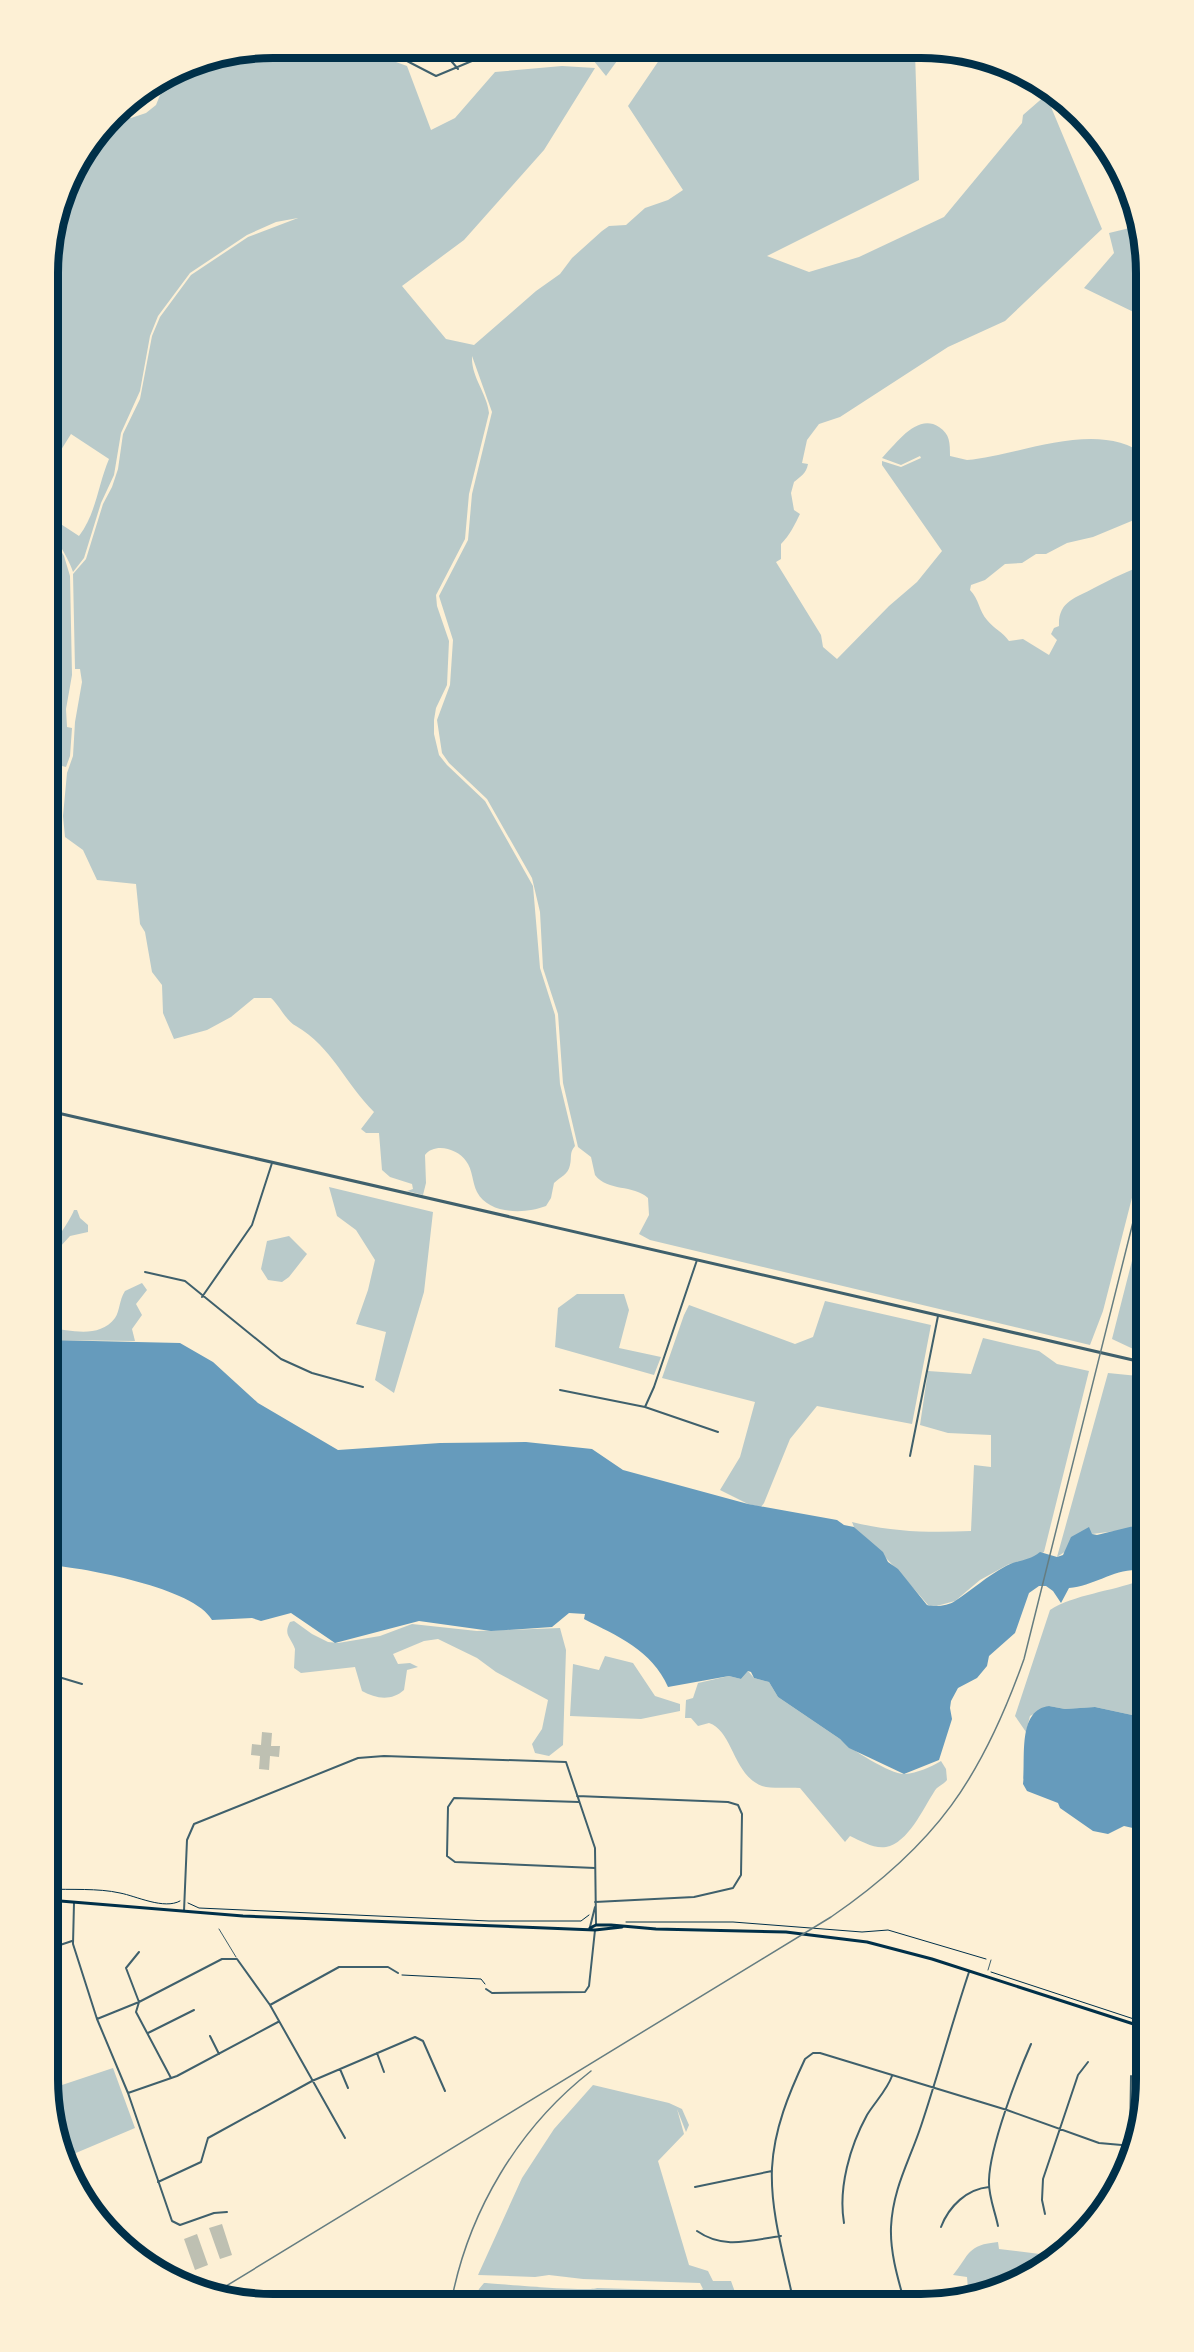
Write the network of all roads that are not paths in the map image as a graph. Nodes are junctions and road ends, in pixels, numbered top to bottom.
1 (396, 58) edge
2 (449, 58) edge
3 (481, 58) edge
4 (458, 69) junction
5 (172, 84) edge
6 (152, 96) edge
7 (58, 1114) edge
8 (272, 1163) junction
9 (697, 1260) junction
10 (145, 1272) dead end
11 (202, 1297) junction
12 (938, 1316) junction
13 (1136, 1362) edge
14 (363, 1387) dead end
15 (560, 1390) dead end
16 (645, 1407) junction
17 (718, 1432) dead end
18 (910, 1456) dead end
19 (58, 1677) edge
20 (82, 1684) dead end
21 (576, 1796) junction
22 (579, 1802) junction
23 (595, 1868) junction
24 (58, 1901) edge
25 (595, 1902) junction
26 (74, 1903) junction
27 (595, 1906) junction
28 (184, 1911) junction
29 (595, 1927) junction
30 (219, 1929) dead end
31 (590, 1929) junction
32 (72, 1941) junction
33 (58, 1946) edge
34 (139, 1952) dead end
35 (237, 1959) junction
36 (991, 1960) road end
37 (988, 1970) road end
38 (969, 1972) junction
39 (398, 1973) road end
40 (486, 1989) road end
41 (138, 2002) junction
42 (270, 2005) junction
43 (194, 2010) dead end
44 (97, 2019) junction
45 (278, 2022) junction
46 (1136, 2025) edge
47 (148, 2033) junction
48 (210, 2036) dead end
49 (1031, 2044) dead end
50 (377, 2053) junction
51 (219, 2054) junction
52 (1088, 2062) dead end
53 (340, 2069) junction
54 (384, 2072) dead end
55 (892, 2075) junction
56 (1131, 2076) dead end
57 (171, 2078) junction
58 (312, 2081) junction
59 (934, 2087) junction
60 (348, 2088) dead end
61 (445, 2091) dead end
62 (128, 2093) junction
63 (1007, 2110) junction
64 (1131, 2120) edge
65 (1060, 2130) junction
66 (345, 2138) dead end
67 (1124, 2145) edge
68 (772, 2171) junction
69 (158, 2182) junction
70 (695, 2187) dead end
71 (989, 2187) junction
72 (227, 2212) dead end
73 (1045, 2214) dead end
74 (844, 2223) dead end
75 (998, 2226) dead end
76 (941, 2227) dead end
77 (697, 2231) dead end
78 (781, 2236) junction
79 (792, 2294) edge
80 (903, 2294) edge

1 - 4 street
2 - 4 street
3 - 4 street
5 - 6 street
7 - 8 street
8 - 9 street
8 - 11 street
9 - 12 street
9 - 16 street
10 - 11 street
11 - 14 street
12 - 13 street
12 - 18 street
15 - 16 street
16 - 17 street
19 - 20 street
21 - 22 street
21 - 25 street
21 - 28 street
22 - 23 street
22 - 23 street
23 - 25 street
24 - 26 main road
25 - 27 street
26 - 28 main road
26 - 32 street
27 - 29 street
27 - 31 street
28 - 31 main road
29 - 31 main road
29 - 38 main road
29 - 40 street
30 - 35 lane
32 - 33 street
32 - 44 street
34 - 41 street
35 - 41 street
35 - 42 street
36 - 37 lane
38 - 46 main road
38 - 59 street
39 - 42 street
41 - 44 street
41 - 47 street
42 - 45 street
43 - 47 street
44 - 62 street
45 - 51 street
45 - 58 street
47 - 57 street
48 - 51 street
49 - 63 street
50 - 53 street
50 - 54 street
50 - 61 street
51 - 57 street
52 - 65 street
53 - 58 street
53 - 60 street
55 - 59 street
55 - 68 street
55 - 74 street
56 - 64 street
57 - 62 street
58 - 66 street
58 - 69 street
59 - 63 street
59 - 80 street
62 - 69 street
63 - 65 street
63 - 71 street
65 - 67 street
65 - 73 street
68 - 70 street
68 - 78 street
69 - 72 street
71 - 75 street
71 - 76 street
77 - 78 street
78 - 79 street

